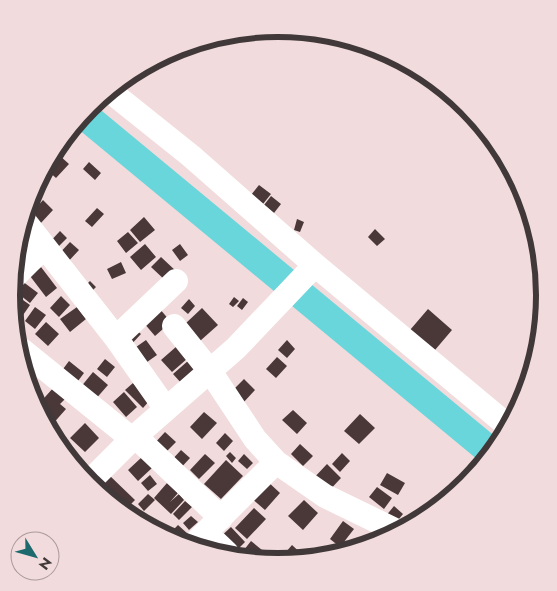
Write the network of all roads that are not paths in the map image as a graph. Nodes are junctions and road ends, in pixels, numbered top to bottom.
1 (115, 95) edge
2 (29, 228) edge
3 (44, 247) junction
4 (22, 269) edge
5 (311, 270) junction
6 (176, 282) dead end
7 (174, 326) dead end
8 (116, 338) junction
9 (27, 354) edge
10 (210, 371) junction
11 (166, 409) junction
12 (503, 422) edge
13 (133, 437) junction
14 (276, 462) junction
15 (94, 476) edge
16 (391, 528) edge
17 (206, 532) edge
18 (222, 548) edge

1 - 5 street
2 - 3 street
3 - 4 street
3 - 8 street
5 - 10 street
5 - 12 street
6 - 8 street
7 - 10 street
8 - 11 street
9 - 13 street
10 - 11 street
10 - 14 street
11 - 13 street
13 - 15 street
13 - 17 street
14 - 16 street
14 - 17 street
17 - 18 street

